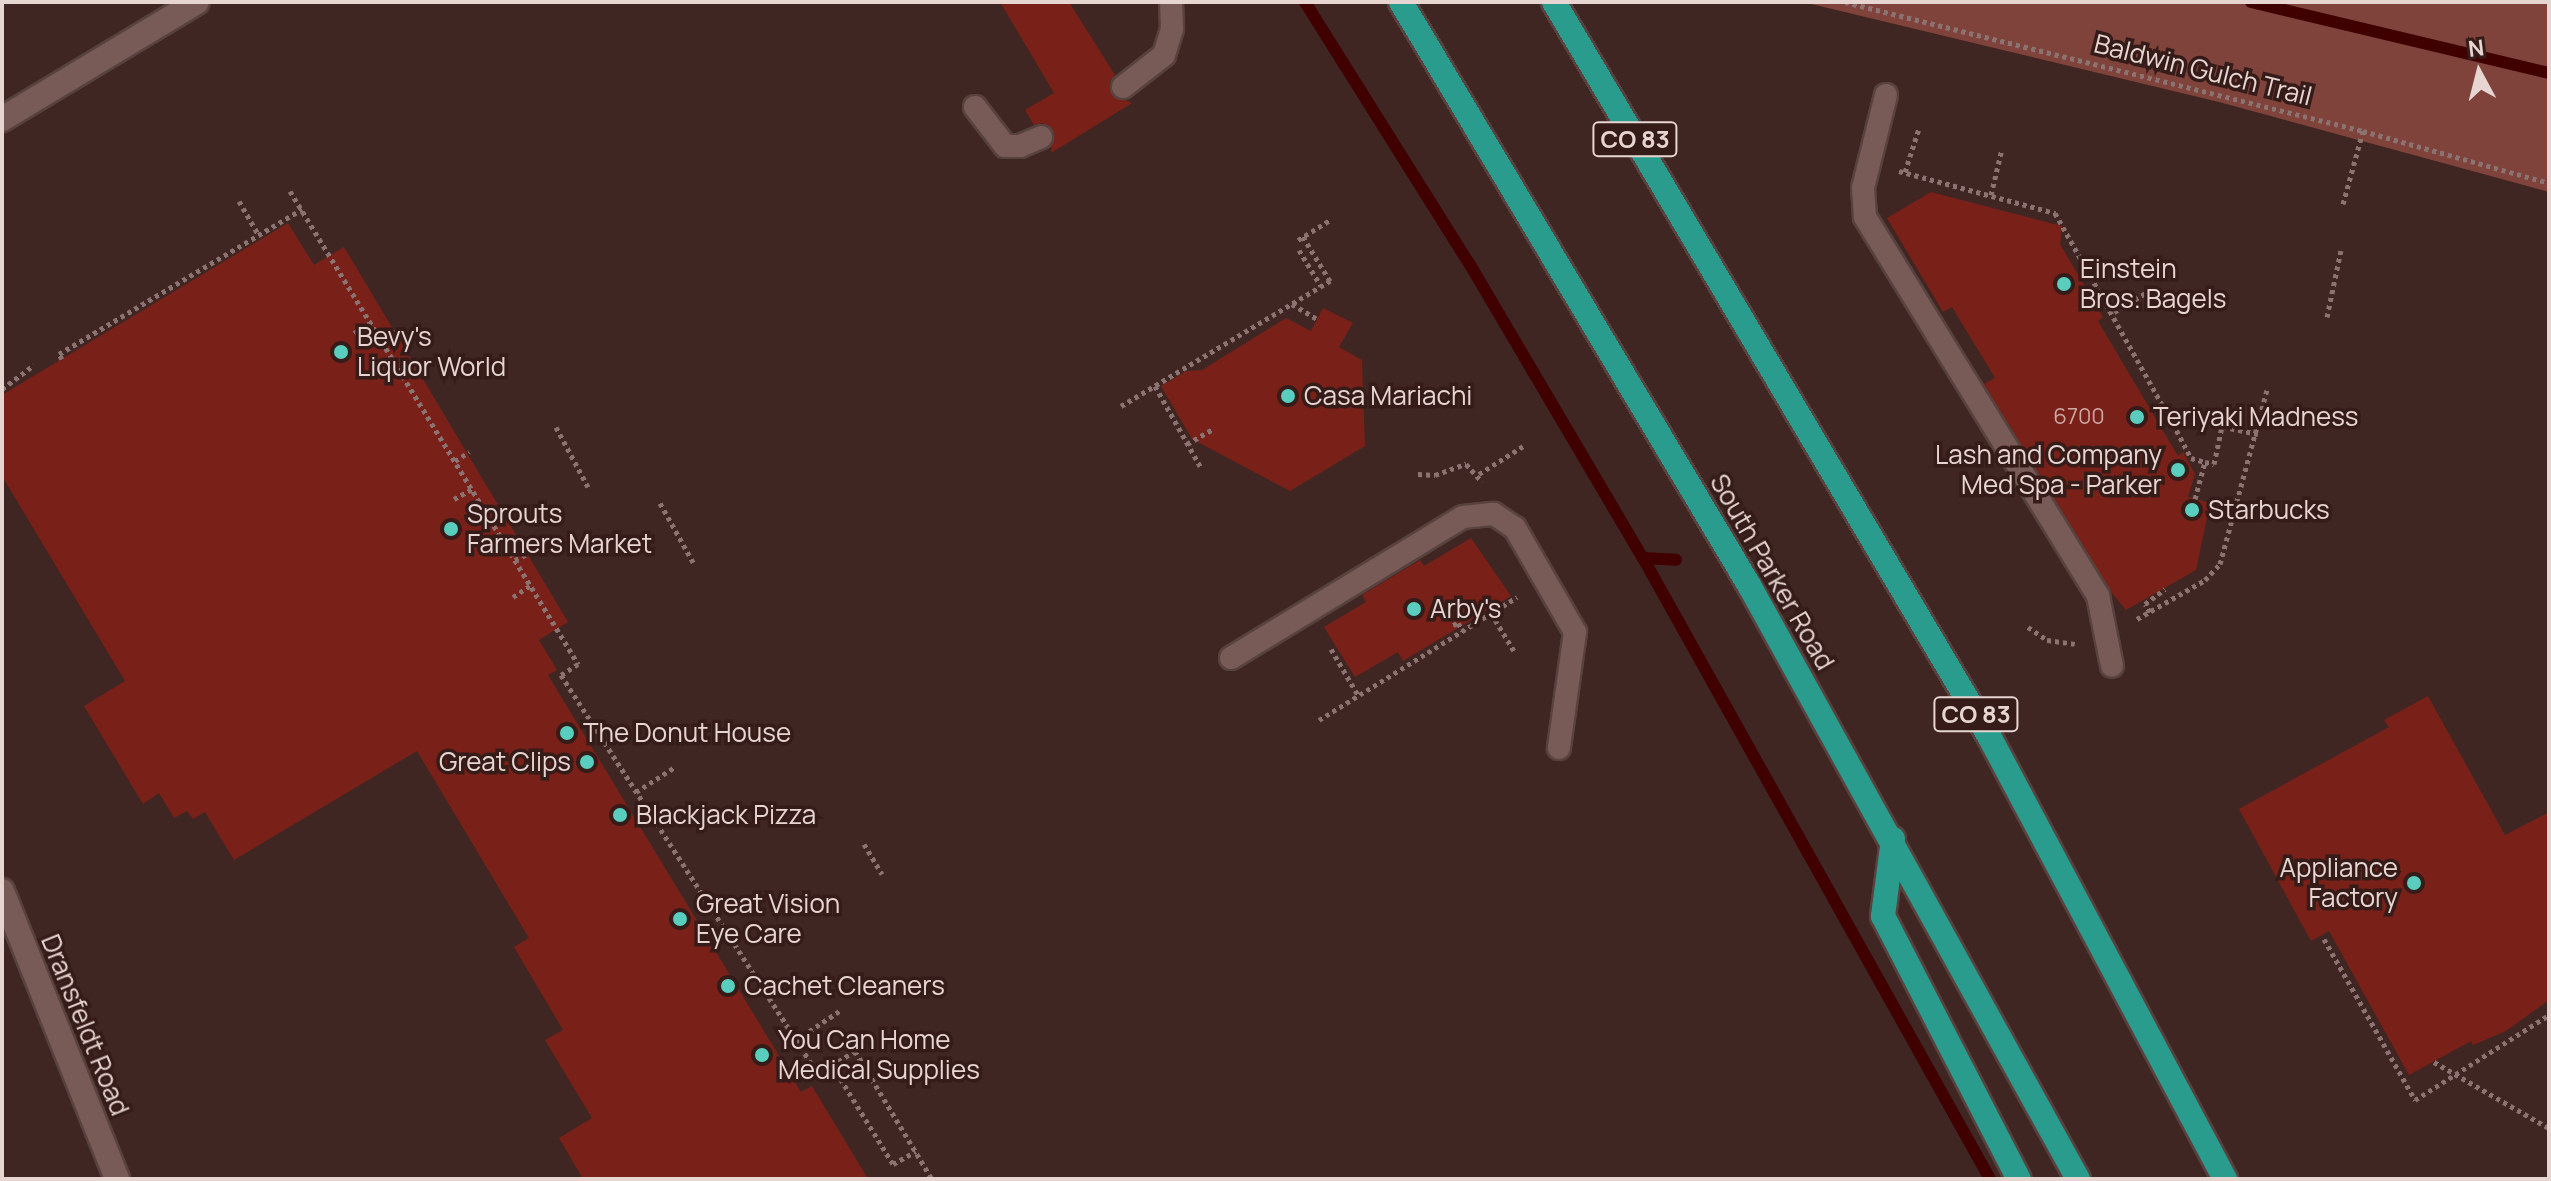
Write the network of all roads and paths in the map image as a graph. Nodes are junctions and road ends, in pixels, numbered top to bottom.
1 (197, 2) edge
2 (1171, 2) edge
3 (1401, 2) edge
4 (1554, 2) edge
5 (1845, 2) edge
6 (1123, 87) dead end
7 (1886, 95) dead end
8 (975, 107) dead end
9 (2, 119) edge
10 (1919, 128) dead end
11 (2363, 131) junction
12 (1041, 137) dead end
13 (2002, 149) dead end
14 (1893, 169) dead end
15 (1905, 172) junction
16 (2549, 183) edge
17 (290, 191) dead end
18 (1991, 195) junction
19 (239, 201) dead end
20 (2343, 204) dead end
21 (302, 209) junction
22 (1330, 220) dead end
23 (259, 235) junction
24 (1299, 250) dead end
25 (2341, 250) dead end
26 (1321, 286) junction
27 (2154, 288) dead end
28 (1292, 304) junction
29 (2114, 312) junction
30 (2327, 317) dead end
31 (1317, 319) dead end
32 (371, 323) junction
33 (397, 331) dead end
34 (354, 333) dead end
35 (381, 341) junction
36 (62, 359) dead end
37 (34, 365) dead end
38 (1155, 386) junction
39 (2, 389) edge
40 (2267, 390) dead end
41 (1121, 406) dead end
42 (2168, 415) junction
43 (2222, 426) junction
44 (556, 427) dead end
45 (1213, 429) dead end
46 (2258, 434) junction
47 (1187, 444) junction
48 (1525, 445) dead end
49 (469, 452) dead end
50 (455, 461) junction
51 (2205, 462) junction
52 (1200, 466) dead end
53 (1418, 474) dead end
54 (1479, 474) junction
55 (588, 487) dead end
56 (472, 489) junction
57 (454, 499) dead end
58 (1484, 499) dead end
59 (2195, 499) dead end
60 (660, 503) dead end
61 (529, 553) dead end
62 (515, 560) junction
63 (693, 562) dead end
64 (1510, 584) dead end
65 (531, 585) junction
66 (2165, 589) dead end
67 (513, 597) dead end
68 (2150, 612) junction
69 (1491, 613) junction
70 (2128, 622) dead end
71 (1453, 625) dead end
72 (2028, 627) dead end
73 (1463, 631) junction
74 (2082, 638) dead end
75 (1331, 649) dead end
76 (1514, 651) dead end
77 (1231, 658) dead end
78 (2112, 666) dead end
79 (1358, 695) junction
80 (1319, 720) dead end
81 (1559, 748) dead end
82 (675, 767) dead end
83 (636, 792) junction
84 (1893, 839) junction
85 (864, 844) dead end
86 (882, 874) dead end
87 (2, 891) edge
88 (2324, 939) dead end
89 (841, 1010) dead end
90 (2549, 1015) edge
91 (796, 1040) junction
92 (2434, 1062) dead end
93 (832, 1065) junction
94 (2454, 1074) junction
95 (2549, 1128) edge
96 (916, 1151) junction
97 (117, 1179) edge
98 (932, 1179) edge
99 (2019, 1179) edge
100 (2078, 1179) edge
101 (2225, 1179) edge

1 - 9 street
2 - 6 lane
3 - 84 highway, South Parker Road
4 - 101 highway, CO 83
5 - 11 path, Baldwin Gulch Trail
7 - 78 lane
8 - 12 lane
10 - 15 path
11 - 16 path, Baldwin Gulch Trail
11 - 20 path
13 - 18 path
14 - 15 path
15 - 18 path
17 - 21 path
18 - 29 path
19 - 23 path
21 - 23 path
21 - 32 path
22 - 26 path
23 - 36 path
24 - 26 path
25 - 30 path
26 - 28 path
27 - 29 path
28 - 31 path
28 - 38 path
29 - 42 path
32 - 34 path
32 - 35 path
33 - 35 path
35 - 50 path
37 - 39 path
38 - 41 path
38 - 47 path
40 - 46 path
42 - 43 path
42 - 51 path
43 - 46 path
43 - 51 path
44 - 55 path
45 - 47 path
46 - 68 path
47 - 52 path
48 - 54 path
49 - 50 path
50 - 56 path
51 - 59 path
53 - 54 path
54 - 58 path
56 - 57 path
56 - 62 path
60 - 63 path
61 - 62 path
62 - 65 path
64 - 69 path
65 - 67 path
65 - 83 path
66 - 68 path
68 - 70 path
69 - 73 path
69 - 76 path
71 - 73 path
72 - 74 path
73 - 79 path
75 - 79 path
77 - 81 lane
79 - 80 path
82 - 83 path
83 - 91 path
84 - 99 highway
84 - 100 highway, South Parker Road
85 - 86 path
87 - 97 street, Dransfeldt Road
88 - 94 path
89 - 91 path
90 - 94 path
91 - 93 path
92 - 94 path
93 - 96 path
93 - 96 path
94 - 95 path
96 - 98 path

